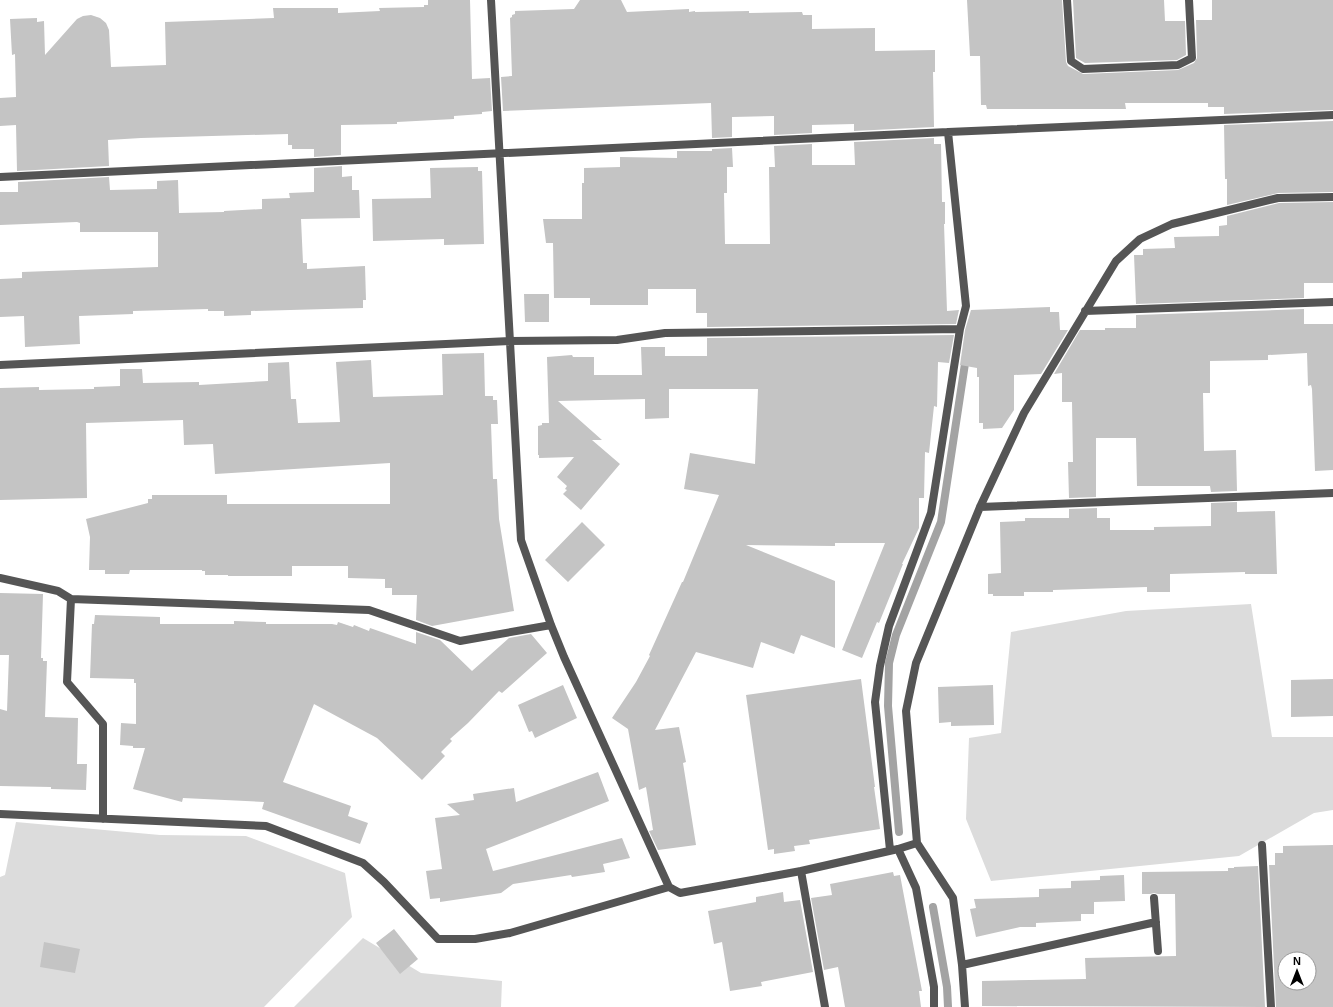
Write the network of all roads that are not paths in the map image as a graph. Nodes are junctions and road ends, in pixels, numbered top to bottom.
1 (491, 0) edge
2 (1067, 0) edge
3 (1189, 0) edge
4 (1333, 115) edge
5 (948, 132) junction
6 (499, 153) junction
7 (0, 177) edge
8 (1333, 197) edge
9 (1333, 302) edge
10 (1085, 311) junction
11 (960, 328) junction
12 (510, 341) junction
13 (0, 365) edge
14 (1333, 493) edge
15 (980, 507) junction
16 (0, 578) edge
17 (71, 599) junction
18 (551, 625) junction
19 (0, 814) edge
20 (103, 819) junction
21 (917, 843) junction
22 (1262, 845) dead end
23 (894, 849) junction
24 (801, 871) junction
25 (669, 887) junction
26 (1154, 898) dead end
27 (1156, 922) junction
28 (1158, 951) dead end
29 (962, 965) junction
30 (825, 1007) edge
31 (934, 1007) edge
32 (965, 1007) edge
33 (1271, 1007) edge

1 - 6 street
2 - 3 street
4 - 5 street
5 - 6 street
5 - 11 street
6 - 7 street
6 - 12 street
8 - 10 street
9 - 10 street
10 - 15 street
11 - 12 street
11 - 23 street
12 - 13 street
12 - 18 street
14 - 15 street
15 - 21 street
16 - 17 street
17 - 18 street
17 - 20 street
18 - 25 street
19 - 20 street
20 - 25 street
21 - 23 street
21 - 29 street
22 - 33 street
23 - 24 street
23 - 31 street
24 - 25 street
24 - 30 street
26 - 27 street
27 - 28 street
27 - 29 street
29 - 32 street

